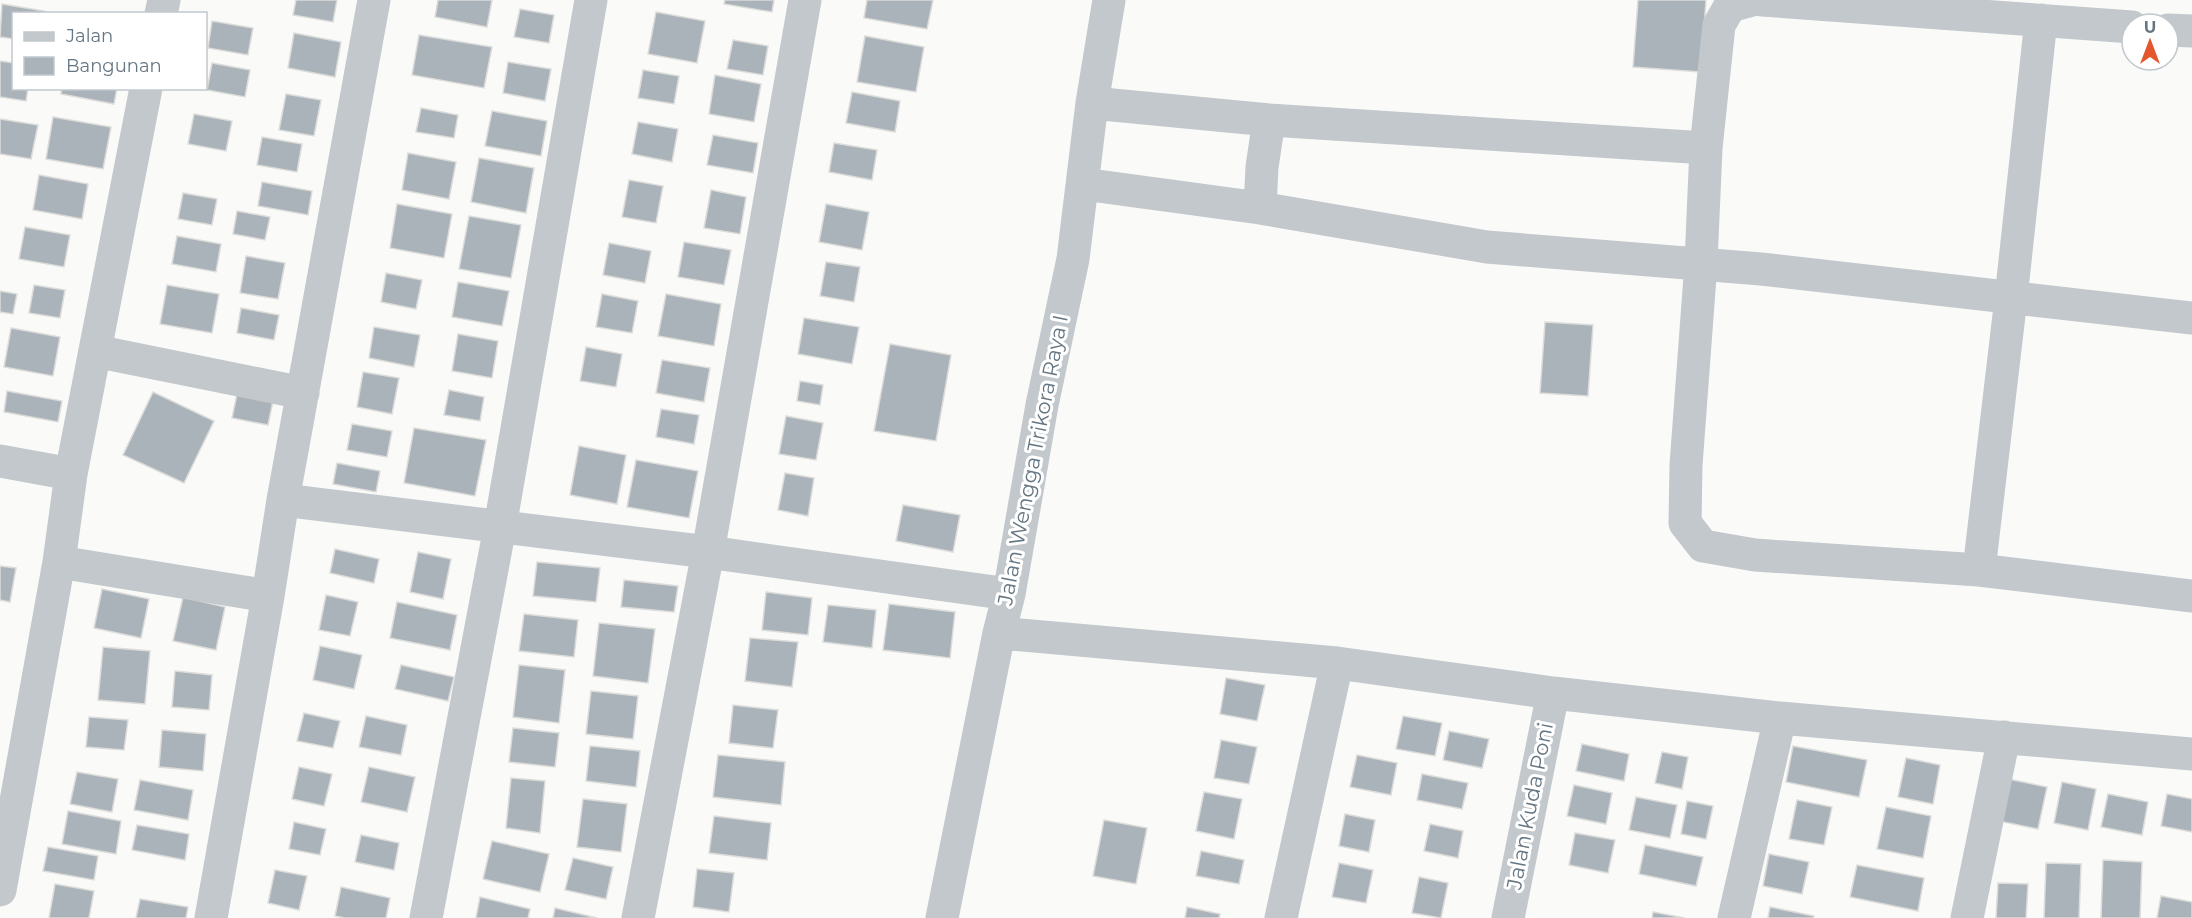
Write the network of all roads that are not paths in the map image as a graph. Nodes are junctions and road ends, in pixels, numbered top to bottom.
1 (374, 0) edge
2 (591, 0) edge
3 (805, 0) edge
4 (1108, 0) edge
5 (1752, 0) edge
6 (1762, 0) edge
7 (2041, 20) junction
8 (2120, 26) edge
9 (146, 90) edge
10 (1092, 103) junction
11 (1269, 120) junction
12 (1706, 148) junction
13 (1083, 184) junction
14 (1260, 208) junction
15 (1701, 263) junction
16 (2011, 297) junction
17 (2192, 318) edge
18 (95, 351) junction
19 (303, 393) junction
20 (0, 461) edge
21 (71, 474) junction
22 (283, 500) junction
23 (500, 527) junction
24 (708, 552) junction
25 (59, 562) junction
26 (1979, 570) junction
27 (1009, 594) junction
28 (268, 596) junction
29 (2192, 596) edge
30 (999, 633) junction
31 (1337, 663) junction
32 (1553, 693) junction
33 (1780, 718) junction
34 (2004, 738) junction
35 (2192, 754) edge
36 (0, 890) edge
37 (211, 918) edge
38 (426, 918) edge
39 (638, 918) edge
40 (942, 918) edge
41 (1281, 918) edge
42 (1508, 918) edge
43 (1734, 918) edge
44 (1967, 918) edge

1 - 19 street
2 - 23 street
3 - 24 street
4 - 10 street, Jalan Wengga Trikora Raya I
5 - 12 street
6 - 7 street
7 - 8 street
7 - 16 street
9 - 18 street
10 - 11 street
10 - 13 street, Jalan Wengga Trikora Raya I
11 - 12 street
11 - 14 street
12 - 15 street
13 - 14 street
13 - 27 street, Jalan Wengga Trikora Raya I
14 - 15 street
15 - 16 street
15 - 26 street
16 - 17 street
16 - 26 street
18 - 19 street
18 - 21 street
19 - 22 street
20 - 21 street
21 - 25 street
22 - 23 street
22 - 28 street
23 - 24 street
23 - 38 street
24 - 27 street
24 - 39 street
25 - 28 street
25 - 36 street
26 - 29 street
27 - 30 street, Jalan Wengga Trikora Raya I
28 - 37 street
30 - 31 street
30 - 40 street, Jalan Wengga Trikora Raya I
31 - 32 street
31 - 41 street
32 - 33 street
32 - 42 street, Jalan Kuda Poni
33 - 34 street
33 - 43 street
34 - 35 street
34 - 44 street

